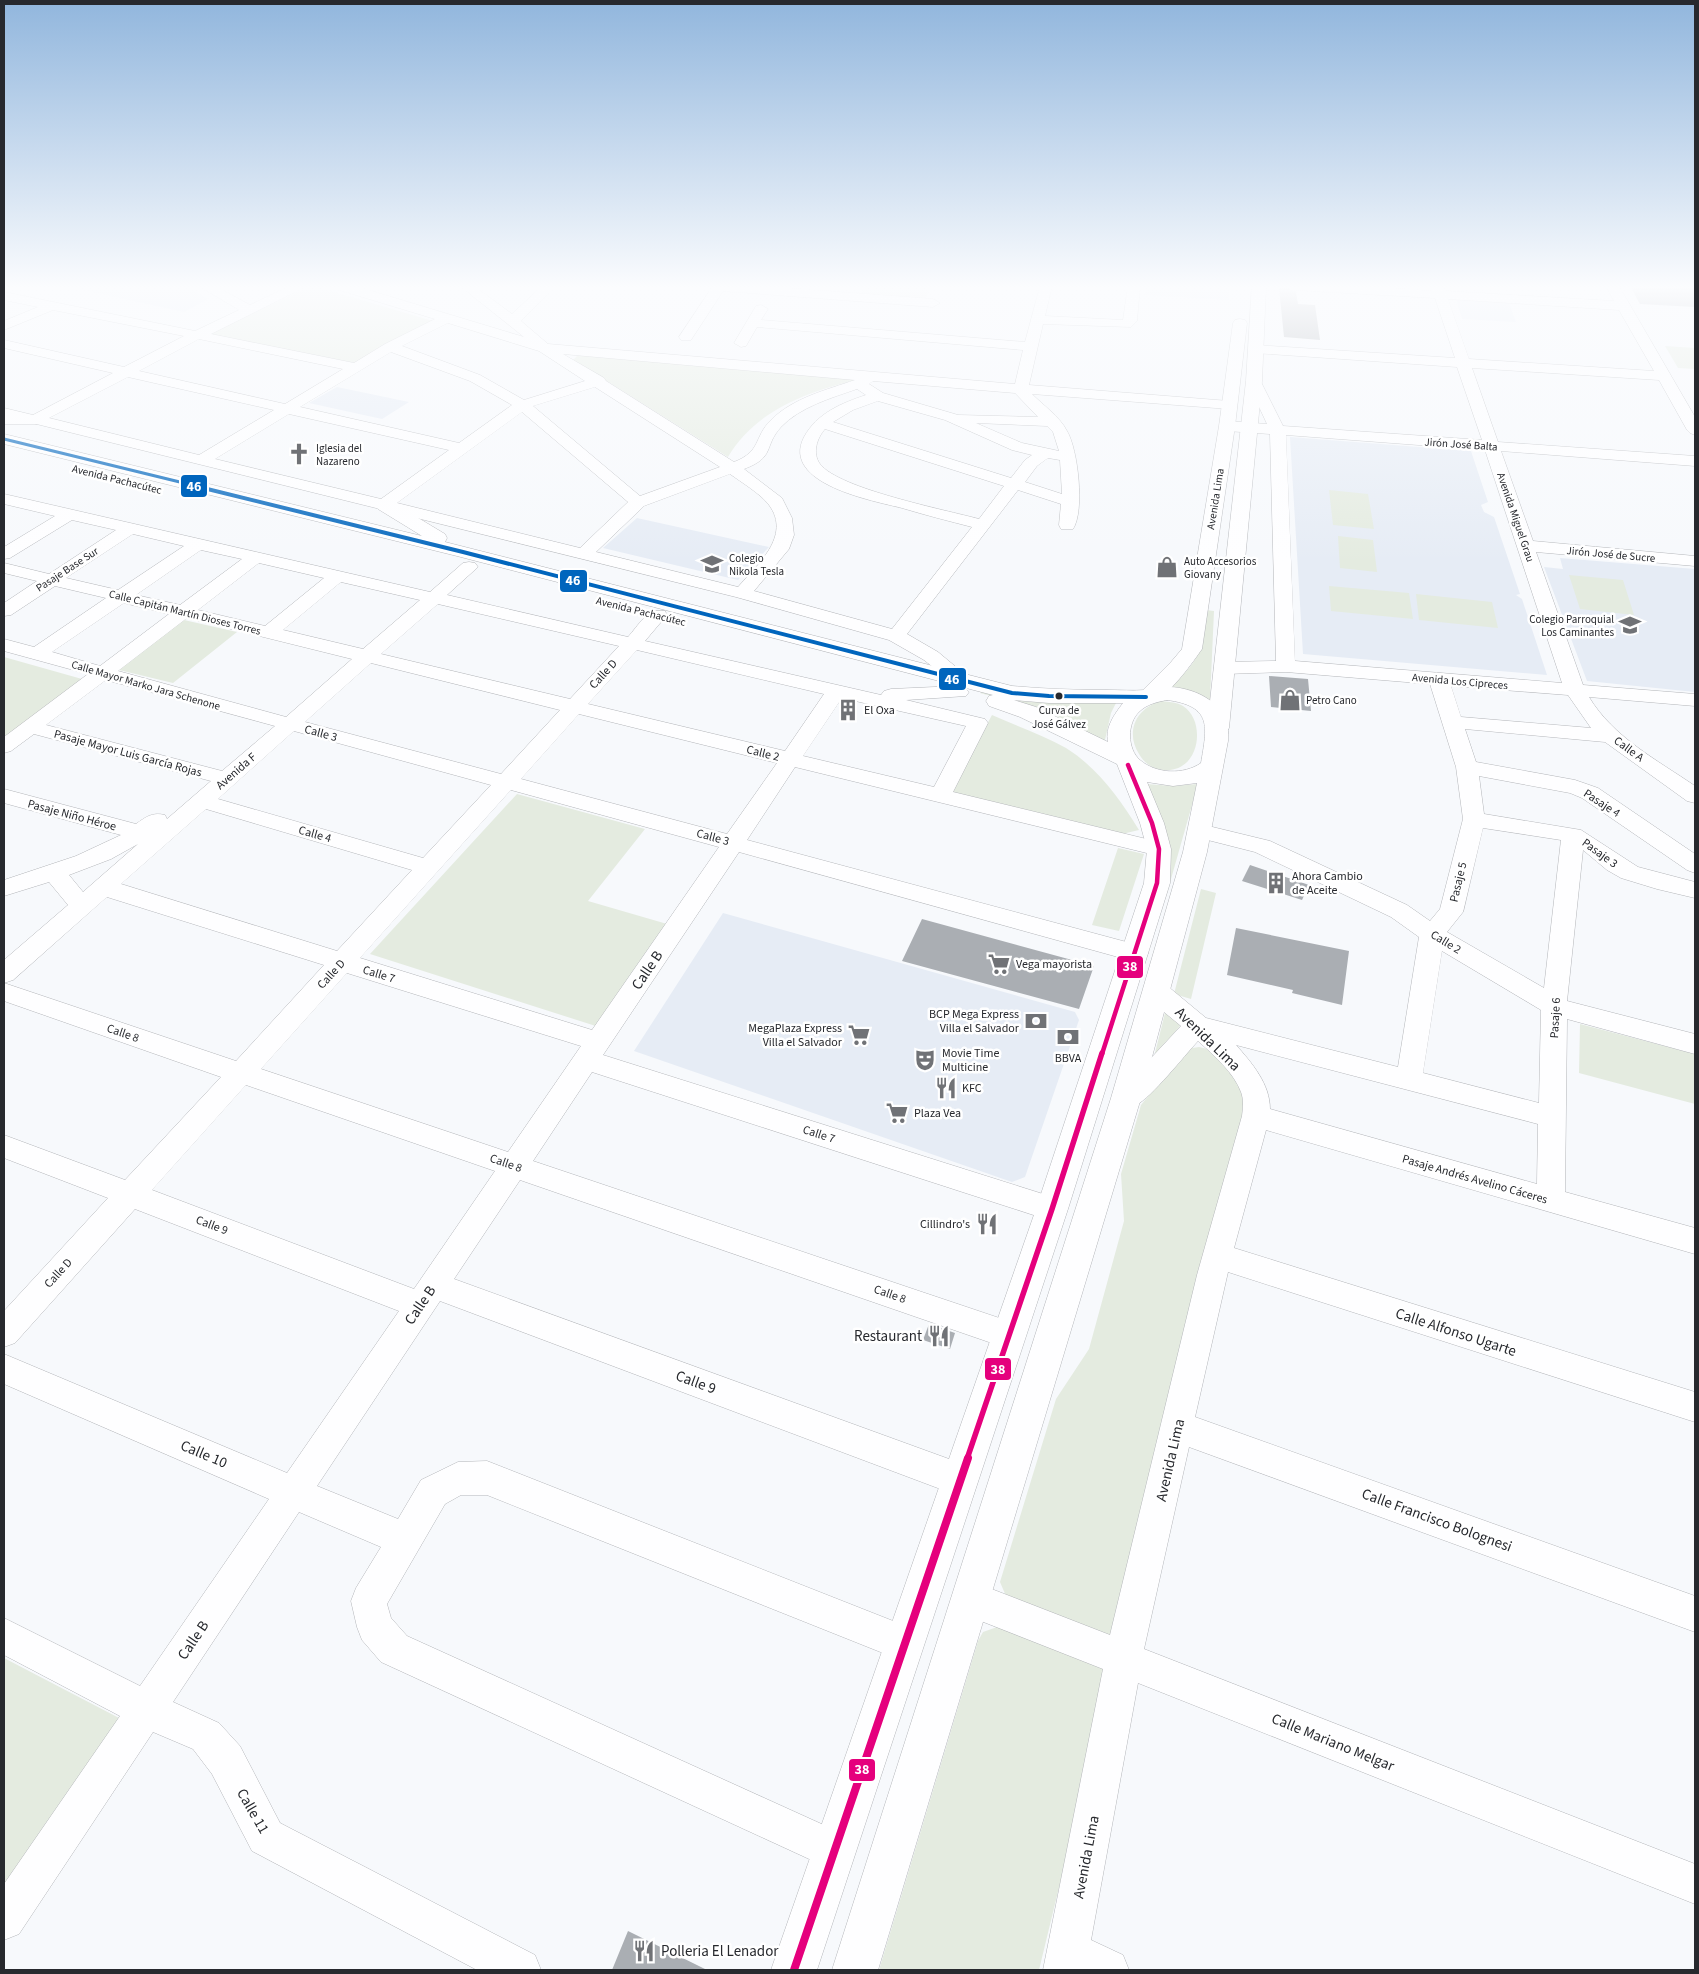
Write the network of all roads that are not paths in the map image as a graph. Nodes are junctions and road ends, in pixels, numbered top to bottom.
1 (113, 378) edge
2 (152, 378) edge
3 (338, 378) edge
4 (475, 378) edge
5 (594, 378) edge
6 (871, 378) edge
7 (887, 378) edge
8 (1024, 378) edge
9 (1232, 378) edge
10 (1469, 378) edge
11 (1666, 378) edge
12 (599, 381) junction
13 (1254, 381) joint
14 (857, 384) junction
15 (1021, 390) junction
16 (878, 396) junction
17 (522, 405) junction
18 (1229, 405) junction
19 (286, 409) junction
20 (4, 412) edge
21 (950, 417) junction
22 (4, 419) edge
23 (34, 420) junction
24 (1051, 422) junction
25 (822, 423) junction
26 (1227, 426) junction
27 (1249, 428) junction
28 (1695, 430) edge
29 (1278, 431) junction
30 (4, 439) edge
31 (1492, 446) junction
32 (463, 449) junction
33 (4, 450) edge
34 (1045, 453) junction
35 (1069, 456) junction
36 (202, 460) junction
37 (1695, 461) edge
38 (734, 468) junction
39 (1015, 484) junction
40 (4, 499) edge
41 (638, 502) junction
42 (1071, 502) junction
43 (384, 506) junction
44 (70, 514) junction
45 (983, 525) junction
46 (1067, 525) dead end
47 (130, 528) junction
48 (198, 544) junction
49 (1527, 546) junction
50 (4, 554) edge
51 (584, 554) junction
52 (256, 557) junction
53 (466, 560) junction
54 (1695, 561) edge
55 (4, 568) edge
56 (337, 576) junction
57 (51, 580) junction
58 (742, 593) junction
59 (120, 597) junction
60 (434, 598) junction
61 (4, 611) edge
62 (183, 612) junction
63 (658, 615) junction
64 (268, 633) junction
65 (896, 636) junction
66 (631, 644) junction
67 (4, 645) edge
68 (37, 654) junction
69 (366, 657) junction
70 (1286, 666) junction
71 (1224, 668) junction
72 (102, 673) junction
73 (1438, 680) junction
74 (962, 687) junction
75 (1575, 691) junction
76 (848, 694) junction
77 (1148, 696) junction
78 (1695, 700) edge
79 (574, 707) junction
80 (1453, 722) junction
81 (288, 725) junction
82 (30, 727) junction
83 (1218, 728) junction
84 (1611, 736) junction
85 (5, 745) edge
86 (790, 759) junction
87 (1126, 762) junction
88 (1212, 766) junction
89 (1467, 767) junction
90 (219, 777) junction
91 (506, 781) junction
92 (4, 796) edge
93 (940, 796) junction
94 (1695, 796) edge
95 (202, 801) junction
96 (1474, 819) junction
97 (1200, 831) junction
98 (141, 833) junction
99 (1573, 835) junction
100 (733, 843) junction
101 (1159, 849) junction
102 (1695, 865) edge
103 (429, 866) junction
104 (53, 872) junction
105 (5, 886) edge
106 (103, 888) junction
107 (1695, 890) edge
108 (82, 906) junction
109 (1432, 934) junction
110 (1136, 953) junction
111 (342, 962) junction
112 (4, 974) edge
113 (4, 992) edge
114 (1156, 992) junction
115 (1554, 1006) junction
116 (1197, 1026) junction
117 (1695, 1044) edge
118 (592, 1051) junction
119 (241, 1073) junction
120 (1409, 1080) junction
121 (1126, 1098) junction
122 (1256, 1116) junction
123 (1552, 1117) junction
124 (4, 1146) edge
125 (514, 1166) junction
126 (130, 1194) junction
127 (1551, 1201) junction
128 (1052, 1209) junction
129 (1695, 1241) edge
130 (1217, 1256) junction
131 (427, 1295) junction
132 (4, 1333) edge
133 (1009, 1335) junction
134 (4, 1370) edge
135 (1695, 1407) edge
136 (1178, 1427) junction
137 (959, 1479) junction
138 (293, 1492) junction
139 (405, 1540) junction
140 (971, 1599) junction
141 (1695, 1614) edge
142 (4, 1636) edge
143 (903, 1643) junction
144 (1124, 1659) junction
145 (146, 1709) junction
146 (834, 1850) junction
147 (1695, 1884) edge
148 (4, 1919) edge
149 (1067, 1961) edge
150 (520, 1970) edge
151 (794, 1970) edge
152 (855, 1970) edge
153 (1108, 1970) edge

1 - 23 street
2 - 19 street
3 - 19 street
4 - 17 street
5 - 12 street
6 - 14 street
7 - 15 street
8 - 15 street
9 - 18 main road, Avenida Lima
10 - 31 street, Avenida Miguel Grau
11 - 28 street
12 - 17 street
12 - 38 street
13 - 27 main road, Avenida Lima
13 - 29 street, Avenida Lima
14 - 16 street
14 - 38 street
15 - 18 street
15 - 24 street
16 - 21 street
16 - 25 street
17 - 32 street
17 - 41 street
18 - 26 main road, Avenida Lima
19 - 32 street
19 - 36 street
20 - 23 street, Avenida Pachacútec
21 - 24 street
21 - 34 street
22 - 23 main road
23 - 36 street, Avenida Pachacútec
24 - 35 street
25 - 39 street
25 - 45 street
26 - 27 street, Jirón José Balta
26 - 77 main road, Avenida Lima
27 - 29 street, Jirón José Balta
27 - 71 main road, Avenida Lima
29 - 31 street, Jirón José Balta
29 - 70 street, Avenida Lima
30 - 53 main road, Avenida Pachacútec
31 - 37 street, Jirón José Balta
31 - 49 street, Avenida Miguel Grau
32 - 43 street
33 - 53 main road, Avenida Pachacútec
34 - 35 street
34 - 39 street
35 - 42 street
36 - 43 street, Avenida Pachacútec
38 - 41 street
38 - 58 street
39 - 42 street
39 - 45 street
40 - 44 street
41 - 51 street
42 - 46 street
43 - 51 street, Avenida Pachacútec
43 - 53 main road
44 - 47 street
44 - 50 street
45 - 65 street
47 - 48 street
47 - 57 street, Pasaje Base Sur
48 - 52 street
48 - 59 street
49 - 54 street, Jirón José de Sucre
49 - 75 street, Avenida Miguel Grau
51 - 58 street, Avenida Pachacútec
52 - 56 street
52 - 62 street
53 - 60 street, Avenida F
53 - 63 main road, Avenida Pachacútec
53 - 74 main road, Avenida Pachacútec
55 - 57 street, Calle Capitán Martín Dioses Torres
56 - 60 street
56 - 64 street
57 - 59 street, Calle Capitán Martín Dioses Torres
57 - 61 street, Pasaje Base Sur
58 - 65 street, Avenida Pachacútec
59 - 62 street, Calle Capitán Martín Dioses Torres
59 - 68 street
60 - 66 street
60 - 69 street, Avenida F
62 - 64 street, Calle Capitán Martín Dioses Torres
62 - 72 street
63 - 66 street, Calle D
63 - 74 main road, Avenida Pachacútec
64 - 69 street, Calle Capitán Martín Dioses Torres
65 - 74 street, Avenida Pachacútec
66 - 76 street
66 - 79 street, Calle D
67 - 68 street, Calle Mayor Marko Jara Schenone
68 - 72 street, Calle Mayor Marko Jara Schenone
69 - 79 street, Calle 2
69 - 81 street, Avenida F
70 - 71 street, Avenida Los Cipreces
70 - 73 street, Avenida Los Cipreces
71 - 83 main road, Avenida Lima
72 - 81 street, Calle Mayor Marko Jara Schenone
72 - 82 street
73 - 75 street, Avenida Los Cipreces
73 - 80 street, Pasaje 5
74 - 76 street
74 - 77 main road, Avenida Pachacútec
74 - 87 main road, Avenida Pachacútec
75 - 78 street, Avenida Los Cipreces
75 - 84 street, Calle A
76 - 86 street, Calle B
76 - 93 street
77 - 83 main road
77 - 87 main road
79 - 86 street, Calle 2
79 - 91 street, Calle D
80 - 84 street
80 - 89 street, Pasaje 5
81 - 90 street, Avenida F
81 - 91 street, Calle 3
82 - 85 street
82 - 90 street, Pasaje Mayor Luis García Rojas
83 - 88 main road
84 - 94 street, Calle A
86 - 93 street, Calle 2
86 - 100 street, Calle B
87 - 88 main road
87 - 101 main road
88 - 97 main road
89 - 96 street, Pasaje 5
89 - 102 street, Pasaje 4
90 - 95 street, Avenida F
90 - 98 street
91 - 100 street, Calle 3
91 - 103 street, Calle D
92 - 98 street, Pasaje Niño Héroe
93 - 101 street, Calle 2
95 - 103 street, Calle 4
95 - 106 street, Avenida F
96 - 99 street, Pasaje 3
96 - 109 street, Pasaje 5
97 - 109 street, Calle 2
97 - 114 main road
98 - 104 street
99 - 107 street, Pasaje 3
99 - 115 street, Pasaje 6
100 - 110 street, Calle 3
100 - 118 street, Calle B
101 - 110 main road
103 - 111 street, Calle D
104 - 105 street
104 - 108 street
106 - 108 street, Avenida F
106 - 111 street, Calle 7
108 - 112 street, Avenida F
109 - 115 street, Calle 2
109 - 120 street
110 - 128 main road
111 - 118 street, Calle 7
111 - 119 street, Calle D
113 - 119 street, Calle 8
114 - 116 street, Avenida Lima
114 - 121 main road
115 - 117 street, Calle 2
115 - 123 street, Pasaje 6
116 - 120 street
116 - 121 street
116 - 122 street, Avenida Lima
118 - 125 street, Calle B
118 - 128 street, Calle 7
119 - 125 street, Calle 8
119 - 126 street, Calle D
120 - 123 street
121 - 140 main road
122 - 127 street, Pasaje Andrés Avelino Cáceres
122 - 130 street, Avenida Lima
123 - 127 street, Pasaje 6
124 - 126 street, Calle 9
125 - 131 street, Calle B
125 - 133 street, Calle 8
126 - 131 street, Calle 9
126 - 132 street, Calle D
127 - 129 street, Pasaje Andrés Avelino Cáceres
128 - 133 main road
130 - 135 street, Calle Alfonso Ugarte
130 - 136 street, Avenida Lima
131 - 137 street, Calle 9
131 - 138 street, Calle B
133 - 137 main road
134 - 138 street, Calle 10
136 - 141 street, Calle Francisco Bolognesi
136 - 144 street, Avenida Lima
137 - 143 main road
138 - 139 street, Calle 10
138 - 145 street, Calle B
139 - 143 street
139 - 146 street
140 - 144 street, Calle Mariano Melgar
140 - 152 main road
142 - 145 street, Calle 11
143 - 146 main road
144 - 147 street, Calle Mariano Melgar
144 - 149 street, Avenida Lima
145 - 148 street, Calle B
145 - 150 street, Calle 11
146 - 151 main road
149 - 153 street

